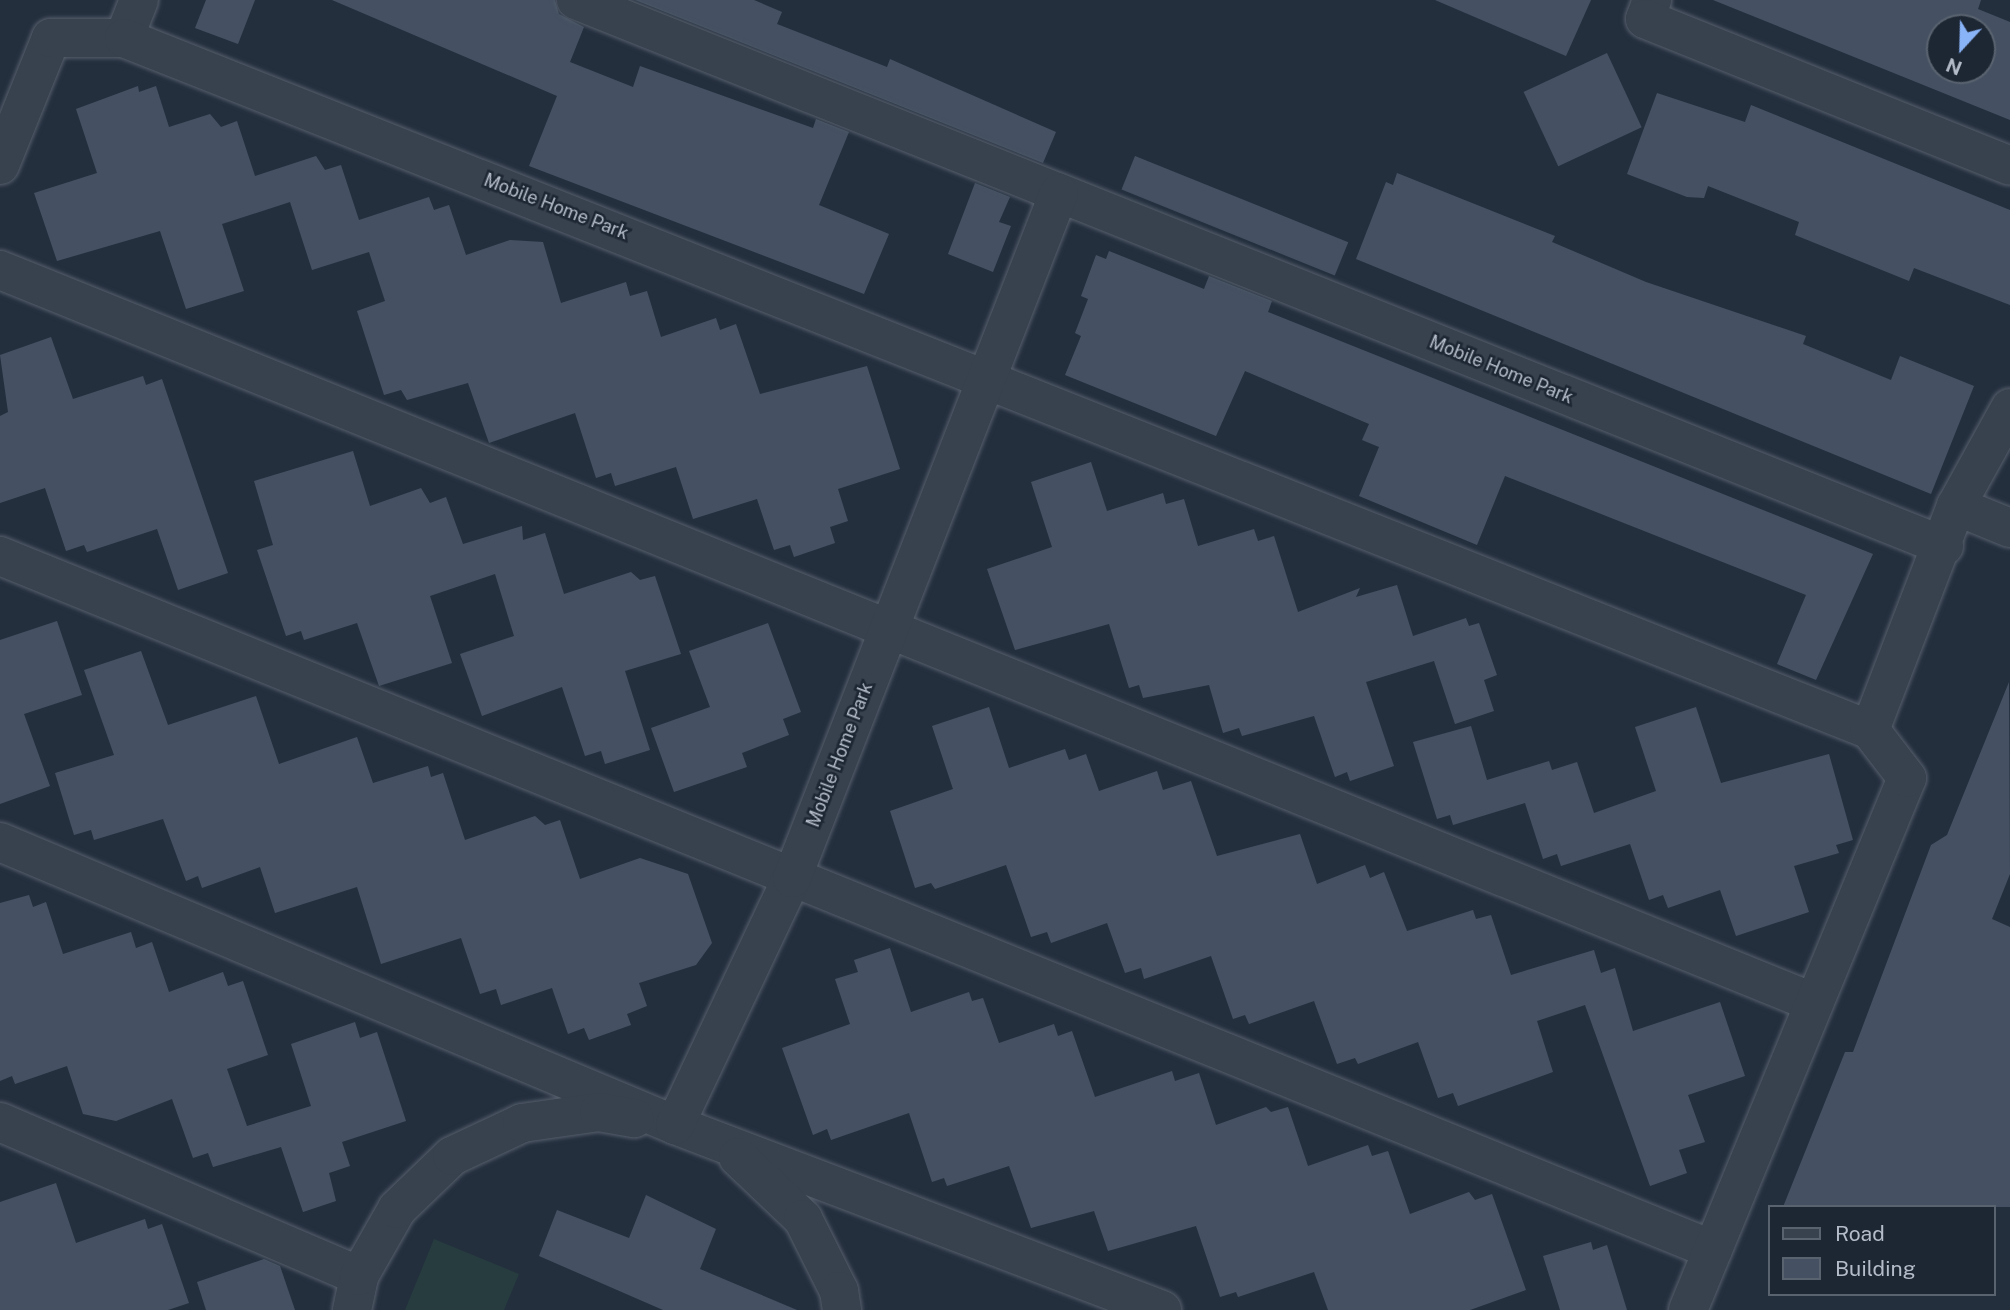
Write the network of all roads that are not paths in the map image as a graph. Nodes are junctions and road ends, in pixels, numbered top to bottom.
1 (139, 0) edge
2 (576, 0) edge
3 (1649, 9) edge
4 (124, 38) junction
5 (0, 165) edge
6 (2010, 166) edge
7 (1059, 193) junction
8 (0, 270) edge
9 (987, 377) junction
10 (2010, 408) edge
11 (1956, 506) junction
12 (2010, 528) edge
13 (1944, 547) junction
14 (0, 556) edge
15 (889, 628) junction
16 (1870, 730) junction
17 (0, 842) edge
18 (792, 878) junction
19 (1813, 1002) junction
20 (0, 1122) edge
21 (675, 1125) junction
22 (1713, 1250) junction
23 (355, 1293) edge
24 (842, 1310) edge
25 (1162, 1310) edge
26 (1688, 1310) edge

1 - 4 street
2 - 7 street, Mobile Home Park
3 - 6 street
4 - 5 street, Mobile Home Park
4 - 9 street, Mobile Home Park
7 - 9 street, Mobile Home Park
7 - 13 street, Mobile Home Park
8 - 15 street
9 - 15 street, Mobile Home Park
9 - 16 street, Mobile Home Park
10 - 11 street
11 - 12 street
11 - 13 street
13 - 16 street
14 - 18 street
15 - 18 street, Mobile Home Park
15 - 19 street
16 - 19 street
17 - 21 street
18 - 21 street, Mobile Home Park
18 - 22 street
19 - 22 street
20 - 23 street
21 - 23 street
21 - 24 street
21 - 25 street
22 - 26 street

